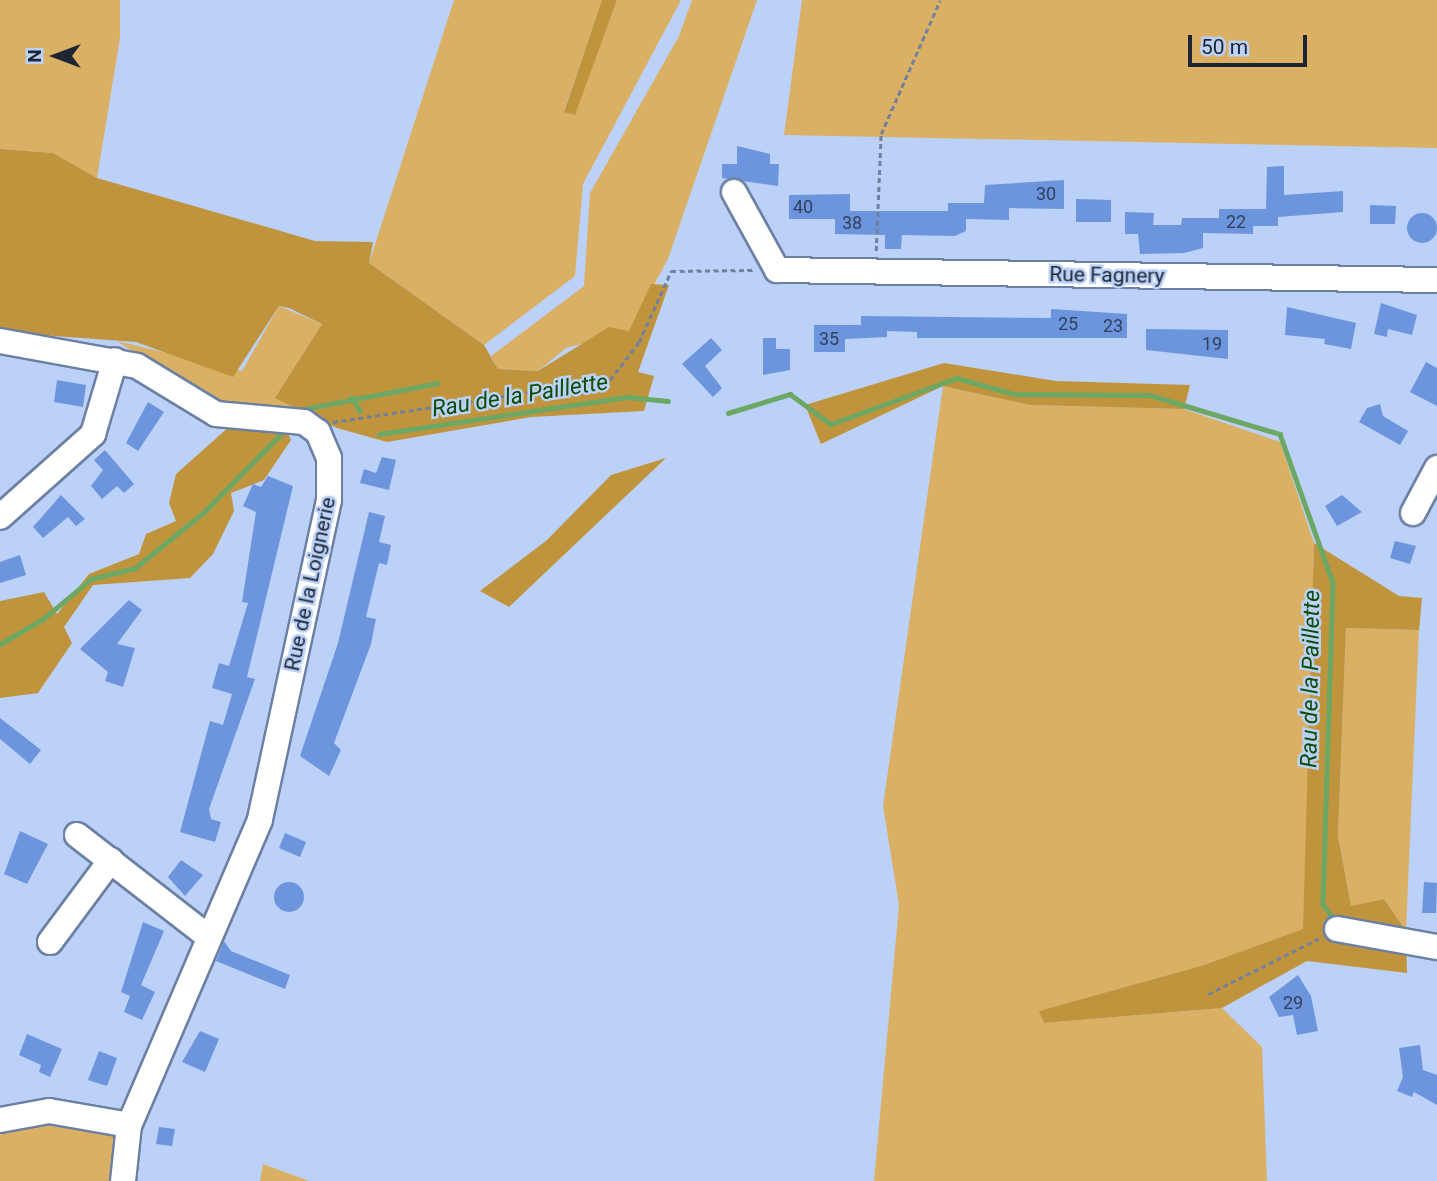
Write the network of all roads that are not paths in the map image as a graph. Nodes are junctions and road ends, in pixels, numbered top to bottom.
1 (734, 191) dead end
2 (1437, 280) edge
3 (0, 341) edge
4 (115, 360) junction
5 (1437, 468) edge
6 (1413, 513) dead end
7 (0, 517) edge
8 (77, 835) dead end
9 (111, 860) junction
10 (1336, 929) road end
11 (207, 936) junction
12 (50, 942) dead end
13 (1437, 947) edge
14 (0, 1120) edge
15 (129, 1125) junction
16 (125, 1173) edge

1 - 2 street, Rue Fagnery
3 - 4 street
4 - 7 street
4 - 11 street, Rue de la Loignerie
5 - 6 street
8 - 9 street
9 - 11 street
9 - 12 street
10 - 13 street
11 - 15 street, Rue de la Loignerie
14 - 15 street
15 - 16 street, Rue de la Loignerie

